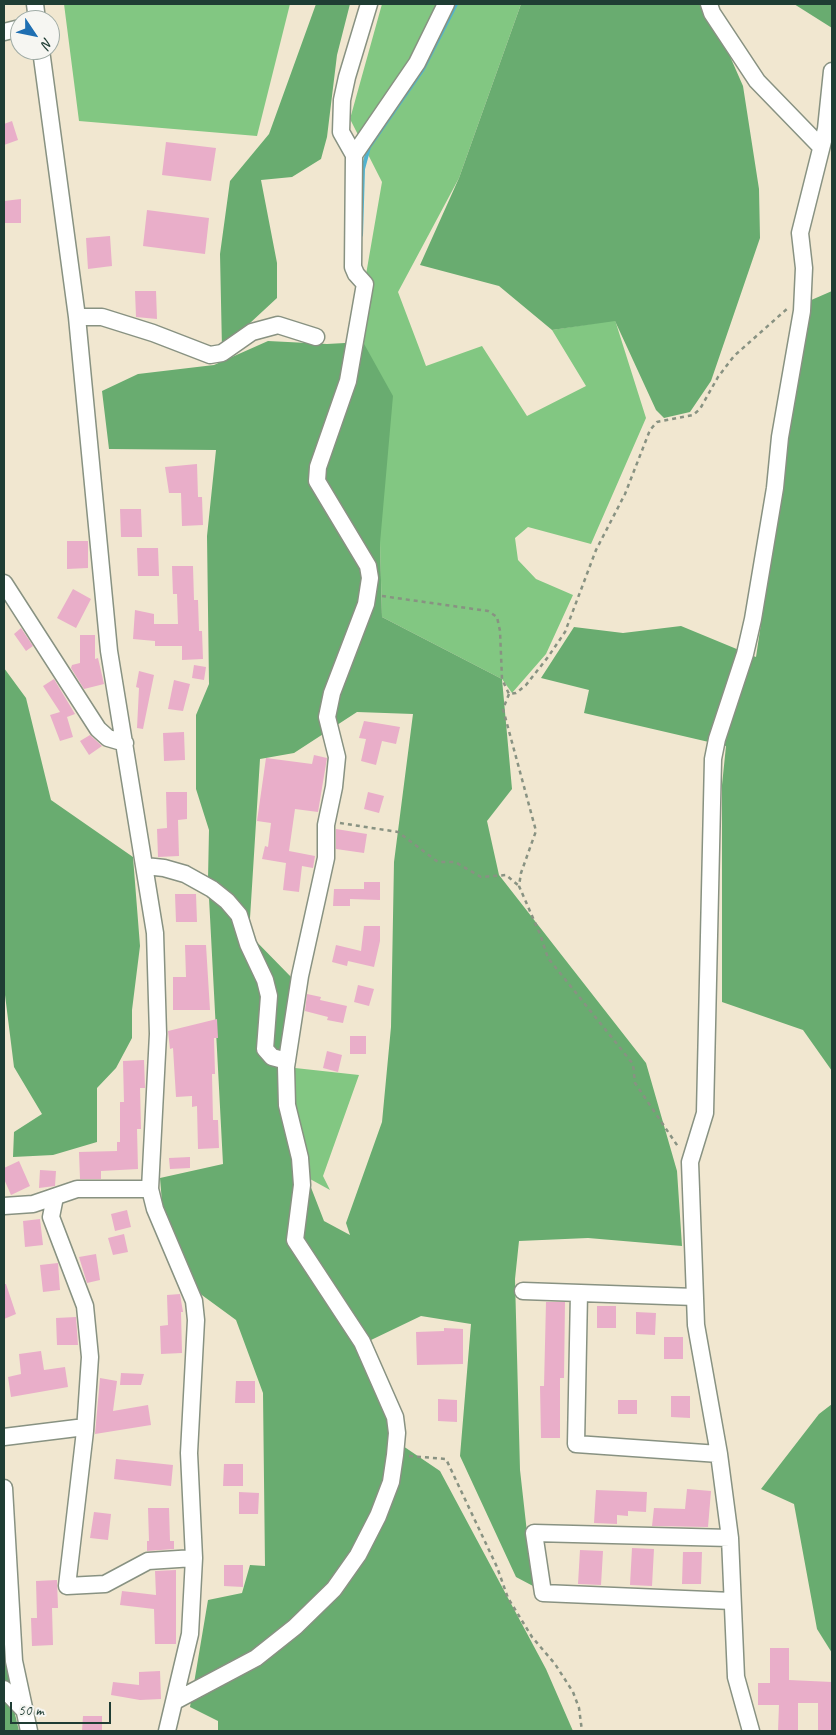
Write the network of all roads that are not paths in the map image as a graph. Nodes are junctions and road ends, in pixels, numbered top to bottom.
1 (369, 4) edge
2 (446, 4) edge
3 (709, 4) edge
4 (41, 60) edge
5 (832, 71) edge
6 (821, 147) junction
7 (354, 155) junction
8 (77, 317) junction
9 (316, 337) dead end
10 (4, 583) edge
11 (125, 743) junction
12 (145, 866) junction
13 (287, 1061) junction
14 (150, 1189) junction
15 (55, 1197) junction
16 (4, 1206) edge
17 (523, 1291) dead end
18 (579, 1293) junction
19 (695, 1297) junction
20 (85, 1427) junction
21 (4, 1437) edge
22 (719, 1454) junction
23 (4, 1488) edge
24 (730, 1538) junction
25 (194, 1558) junction
26 (732, 1601) junction
27 (4, 1689) edge
28 (175, 1701) junction
29 (25, 1711) junction
30 (29, 1731) edge
31 (167, 1731) edge
32 (751, 1731) edge

1 - 7 street
2 - 7 street
3 - 6 street
4 - 8 street
5 - 6 street
6 - 19 street
7 - 13 street
8 - 9 street
8 - 11 street
10 - 11 street
11 - 12 street
12 - 13 street
12 - 14 street
13 - 28 street
14 - 15 street
14 - 25 street
15 - 16 street
15 - 20 street
17 - 18 street
18 - 19 street
18 - 22 street
19 - 22 street
20 - 21 street
20 - 25 street
22 - 24 street
23 - 29 street
24 - 26 street
24 - 26 street
25 - 28 street
26 - 32 street
27 - 29 street
28 - 31 street
29 - 30 street

